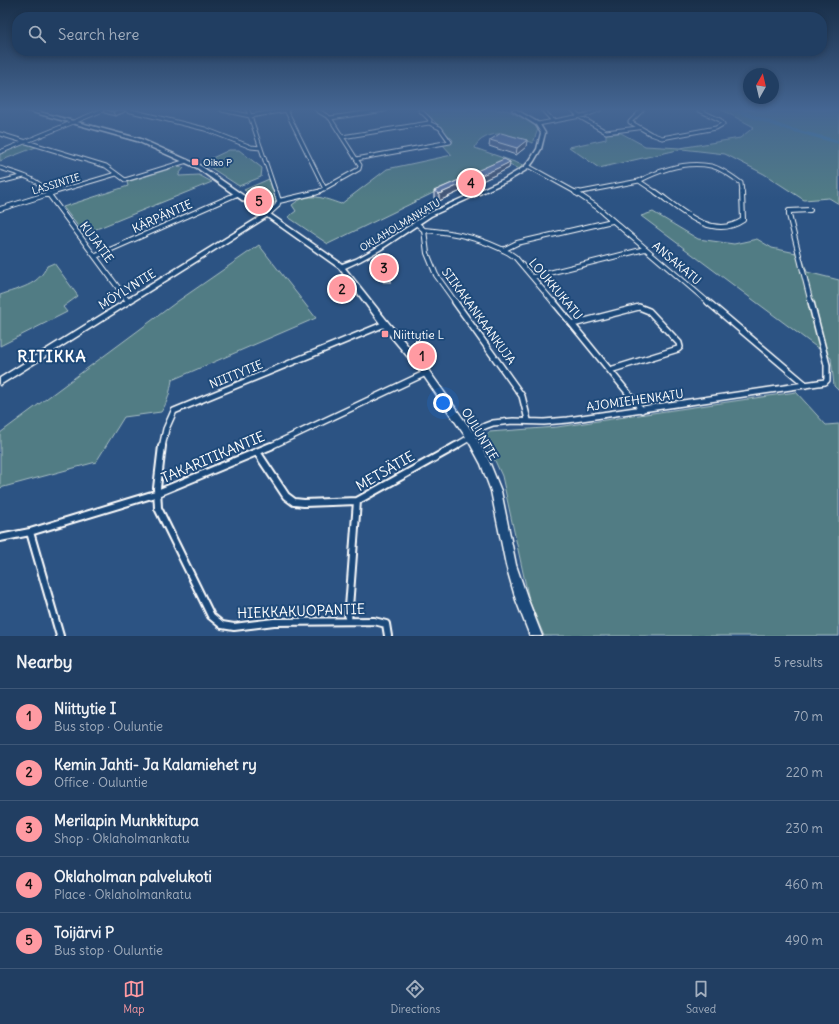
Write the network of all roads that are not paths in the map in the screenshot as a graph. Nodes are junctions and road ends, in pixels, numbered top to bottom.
1 (18, 140) edge
2 (31, 140) edge
3 (127, 140) edge
4 (134, 140) edge
5 (232, 140) edge
6 (258, 140) edge
7 (301, 140) edge
8 (344, 140) edge
9 (449, 140) edge
10 (542, 140) edge
11 (26, 142) junction
12 (261, 148) junction
13 (0, 152) edge
14 (356, 159) junction
15 (187, 161) junction
16 (182, 163) junction
17 (528, 166) junction
18 (0, 168) edge
19 (116, 174) junction
20 (211, 175) junction
21 (24, 176) junction
22 (639, 181) junction
23 (0, 182) edge
24 (325, 189) junction
25 (576, 193) junction
26 (237, 194) junction
27 (49, 195) junction
28 (279, 201) junction
29 (0, 208) edge
30 (810, 210) dead end
31 (267, 215) junction
32 (612, 221) junction
33 (416, 223) junction
34 (424, 230) junction
35 (645, 249) junction
36 (503, 250) junction
37 (96, 256) junction
38 (341, 267) junction
39 (533, 277) junction
40 (128, 301) junction
41 (385, 324) junction
42 (573, 324) junction
43 (610, 370) junction
44 (426, 373) junction
45 (0, 382) edge
46 (806, 385) junction
47 (642, 410) junction
48 (528, 420) junction
49 (471, 437) junction
50 (257, 452) junction
51 (155, 494) junction
52 (357, 501) junction
53 (30, 532) junction
54 (0, 538) edge
55 (348, 621) junction
56 (60, 636) edge
57 (388, 636) edge
58 (536, 636) edge

1 - 11 street
2 - 11 street
3 - 16 street, OULUNTIE
4 - 15 street, OULUNTIE
5 - 12 street
6 - 12 street
7 - 24 street
8 - 14 street
9 - 14 street
10 - 17 street, OKLAHOLMANKATU
11 - 13 street
11 - 19 street
12 - 28 street
14 - 24 street
15 - 16 street
15 - 20 street, OULUNTIE
16 - 19 street
16 - 20 street, OULUNTIE
17 - 25 street, ANSAKATU
17 - 33 street, OKLAHOLMANKATU
18 - 21 street, KUJATIE
19 - 27 street, LASSINTIE
20 - 26 street, OULUNTIE
21 - 23 street
21 - 27 street, KUJATIE
22 - 22 street
22 - 25 street
24 - 28 street
25 - 32 street, ANSAKATU
26 - 31 street, OULUNTIE
26 - 37 street, KÄRPÄNTIE
27 - 29 street, LASSINTIE
27 - 37 street, KUJATIE
28 - 31 street
30 - 46 street, AJOMIEHENKATU
31 - 38 street, OULUNTIE
31 - 40 street, MÖYLYNTIE
32 - 35 street, ANSAKATU
32 - 36 street
33 - 34 street
33 - 38 street, OKLAHOLMANKATU
34 - 36 street, LOUKKUKATU
34 - 48 street, SIIKAKANKAANKUJA
35 - 39 street
35 - 46 street, ANSAKATU
36 - 39 street, LOUKKUKATU
37 - 40 street, KUJATIE
38 - 41 street, OULUNTIE
39 - 42 street, LOUKKUKATU
40 - 45 street, MÖYLYNTIE
41 - 44 street, OULUNTIE
41 - 51 street, NIITTYTIE
42 - 43 street, LOUKKUKATU
42 - 43 street
43 - 47 street, LOUKKUKATU
44 - 49 street, OULUNTIE
44 - 50 street, TAKARITIKANTIE
46 - 47 street, AJOMIEHENKATU
47 - 48 street, AJOMIEHENKATU
48 - 49 street, AJOMIEHENKATU
49 - 52 street, METSÄTIE
49 - 58 street, OULUNTIE
50 - 51 street, TAKARITIKANTIE
50 - 52 street, METSÄTIE
51 - 53 street, TAKARITIKANTIE
51 - 55 street, HIEKKAKUOPANTIE
52 - 55 street
53 - 54 street, TAKARITIKANTIE
53 - 56 street
55 - 57 street, HIEKKAKUOPANTIE

